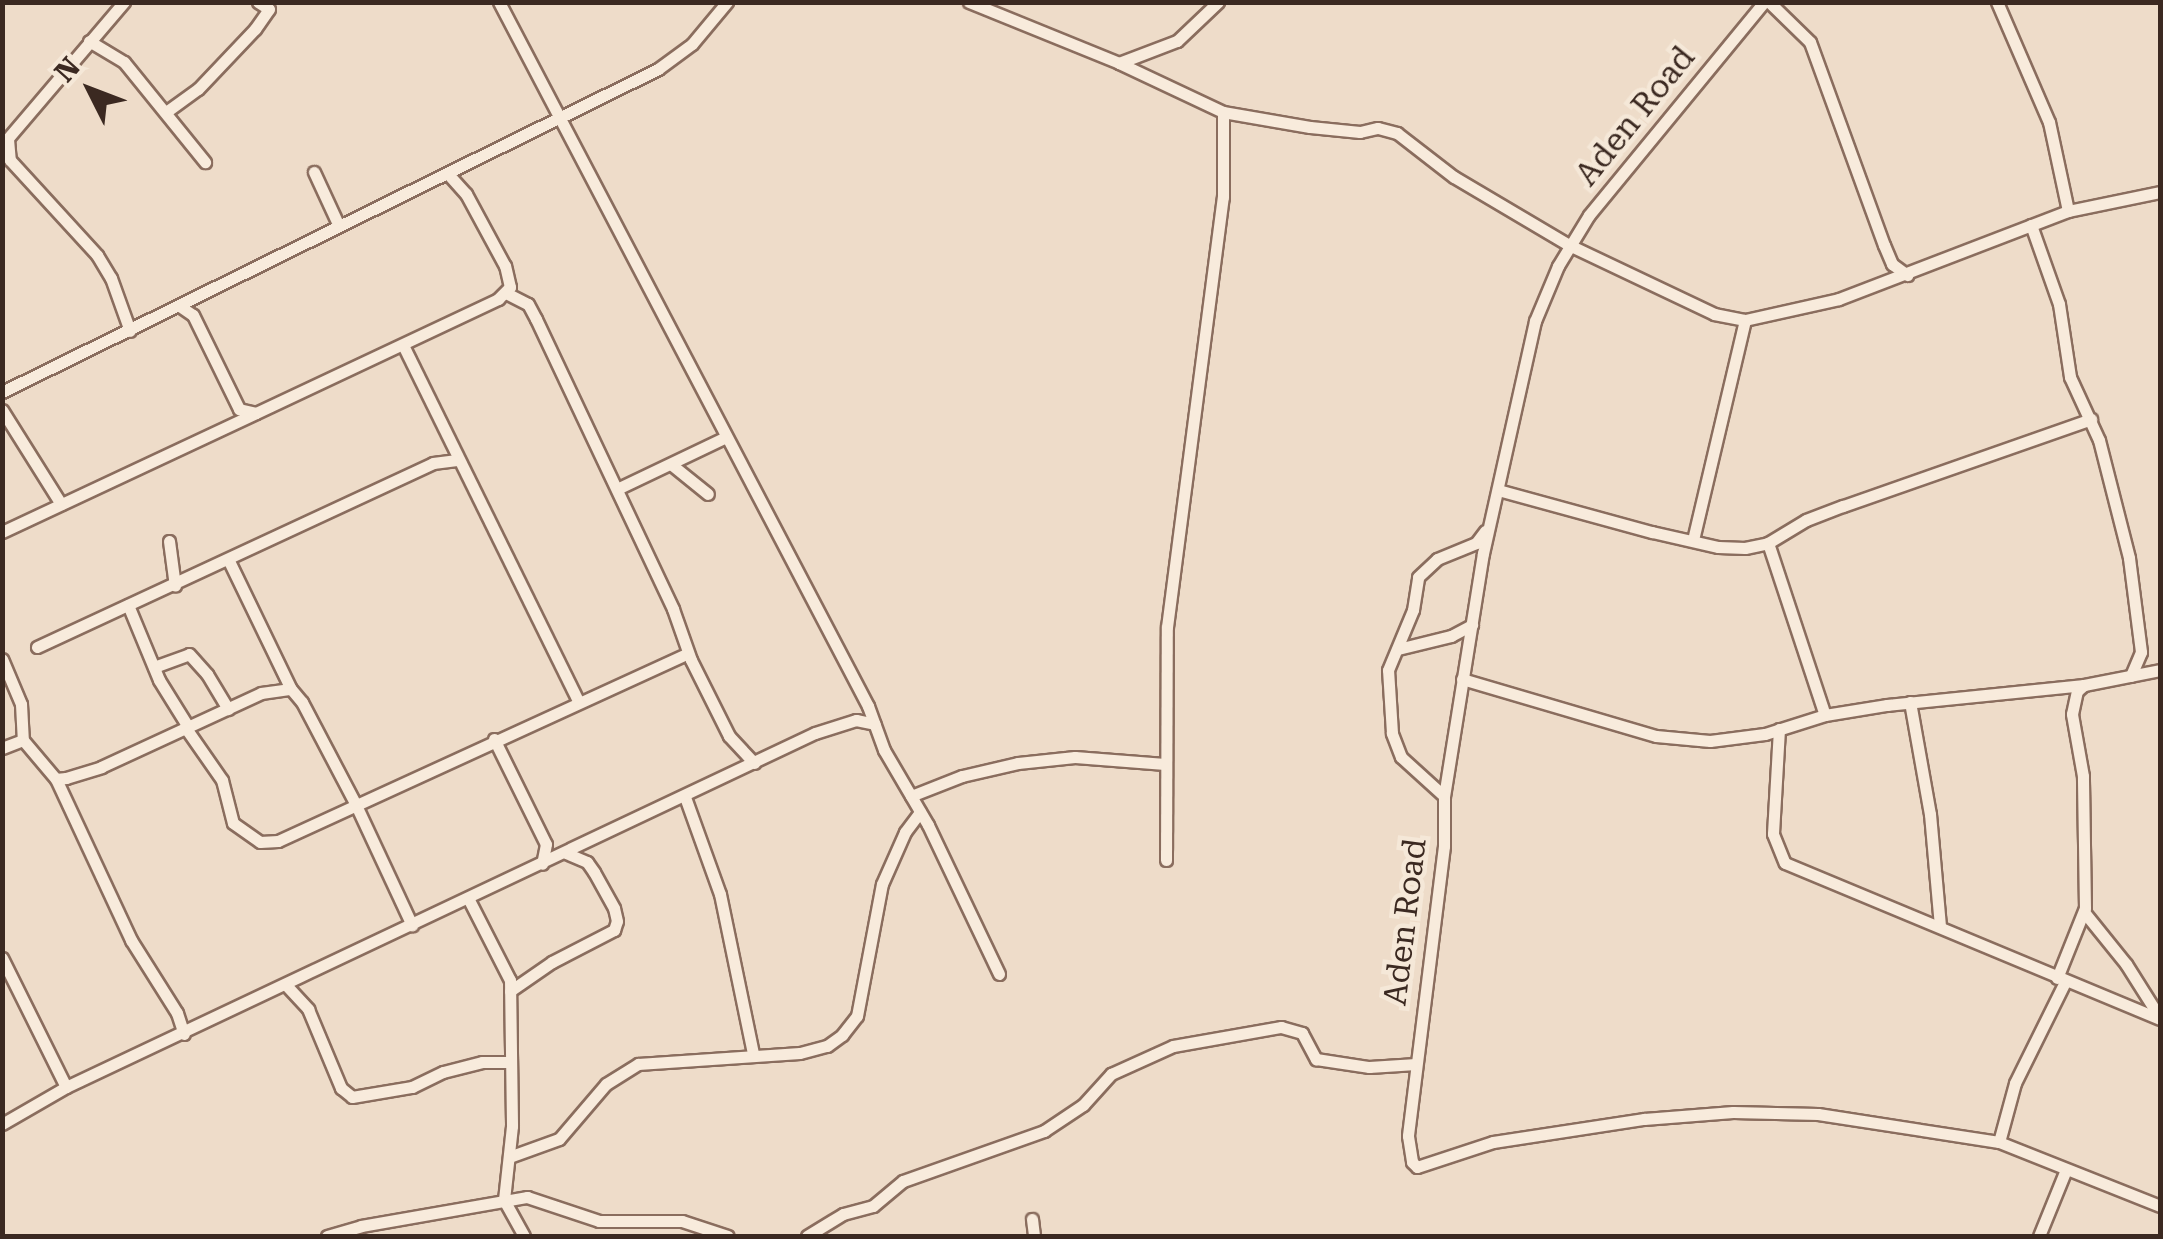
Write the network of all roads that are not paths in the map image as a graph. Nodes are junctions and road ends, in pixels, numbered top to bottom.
1 (124, 2) edge
2 (258, 2) edge
3 (499, 2) edge
4 (727, 2) edge
5 (969, 2) edge
6 (1218, 2) edge
7 (1766, 2) edge
8 (1997, 2) edge
9 (89, 41) junction
10 (1119, 63) junction
11 (166, 112) junction
12 (1223, 112) junction
13 (562, 115) junction
14 (5, 142) edge
15 (205, 162) dead end
16 (314, 172) dead end
17 (447, 173) junction
18 (2160, 192) edge
19 (2068, 211) junction
20 (338, 224) junction
21 (2031, 225) junction
22 (1569, 245) junction
23 (1906, 275) junction
24 (508, 294) junction
25 (181, 307) junction
26 (1745, 320) junction
27 (130, 331) junction
28 (403, 345) junction
29 (2, 392) edge
30 (2, 410) edge
31 (256, 412) junction
32 (2091, 419) junction
33 (724, 438) junction
34 (459, 460) junction
35 (672, 465) junction
36 (617, 488) junction
37 (1498, 490) junction
38 (708, 494) dead end
39 (61, 504) junction
40 (1488, 528) junction
41 (2, 532) edge
42 (169, 540) dead end
43 (1693, 540) junction
44 (1768, 543) junction
45 (229, 561) junction
46 (175, 586) junction
47 (128, 605) junction
48 (1472, 625) junction
49 (37, 647) dead end
50 (1398, 648) junction
51 (2141, 652) junction
52 (688, 653) junction
53 (2, 659) edge
54 (154, 667) junction
55 (2157, 671) edge
56 (2131, 676) junction
57 (1462, 679) junction
58 (2084, 685) junction
59 (2056, 688) junction
60 (290, 689) junction
61 (578, 700) junction
62 (1910, 702) junction
63 (228, 709) junction
64 (2072, 714) junction
65 (1825, 715) junction
66 (874, 724) junction
67 (186, 726) junction
68 (1780, 729) junction
69 (494, 739) junction
70 (23, 740) junction
71 (2, 748) edge
72 (754, 763) junction
73 (1165, 764) junction
74 (56, 779) junction
75 (911, 796) junction
76 (1444, 796) junction
77 (684, 798) junction
78 (354, 804) junction
79 (920, 812) junction
80 (566, 853) junction
81 (1166, 860) dead end
82 (542, 864) junction
83 (468, 898) junction
84 (2084, 912) junction
85 (1940, 924) junction
86 (412, 925) junction
87 (2, 958) edge
88 (999, 974) dead end
89 (2061, 980) junction
90 (286, 985) junction
91 (510, 991) junction
92 (2160, 1019) edge
93 (184, 1034) junction
94 (753, 1054) junction
95 (511, 1062) junction
96 (1416, 1064) junction
97 (66, 1087) junction
98 (2, 1124) edge
99 (2000, 1142) junction
100 (509, 1157) junction
101 (2065, 1172) junction
102 (504, 1200) junction
103 (2160, 1206) edge
104 (1032, 1219) dead end
105 (326, 1236) edge
106 (524, 1236) edge
107 (728, 1236) edge
108 (807, 1236) edge
109 (1034, 1236) edge
110 (2039, 1236) edge

1 - 9 street
2 - 11 street
3 - 13 street
4 - 13 street
5 - 10 street
6 - 10 street
7 - 22 street, Aden Road
7 - 23 street
8 - 19 street
9 - 11 street
9 - 14 street
10 - 12 street
11 - 15 street
12 - 22 street
12 - 73 street
13 - 17 street
13 - 33 street
14 - 27 street
16 - 20 street
17 - 20 street
17 - 24 street
18 - 19 street
19 - 21 street
20 - 25 street
21 - 23 street
21 - 32 street
22 - 26 street
22 - 37 street, Aden Road
23 - 26 street
24 - 28 street
24 - 36 street
25 - 27 street
25 - 31 street
26 - 43 street
27 - 29 street
28 - 31 street
28 - 34 street
30 - 39 street
31 - 39 street
32 - 44 street
32 - 51 street
33 - 35 street
33 - 66 street
34 - 45 street
34 - 61 street
35 - 36 street
35 - 38 street
36 - 52 street
37 - 40 street, Aden Road
37 - 43 street
39 - 41 street
40 - 48 street, Aden Road
40 - 50 street
42 - 46 street
43 - 44 street
44 - 65 street
45 - 46 street
45 - 60 street
46 - 47 street
47 - 49 street
47 - 54 street
48 - 50 street
48 - 57 street, Aden Road
50 - 76 street
51 - 55 street
51 - 56 street
52 - 61 street
52 - 72 street
53 - 70 street
54 - 63 street
54 - 67 street
55 - 56 street
56 - 58 street
57 - 68 street
57 - 76 street, Aden Road
58 - 59 street
58 - 64 street
59 - 62 street
59 - 64 street
60 - 63 street
60 - 78 street
61 - 69 street
62 - 65 street
62 - 85 street
63 - 67 street
64 - 84 street
65 - 68 street
66 - 72 street
66 - 75 street
67 - 74 street
67 - 78 street
68 - 85 street
69 - 78 street
69 - 82 street
70 - 71 street
70 - 74 street
72 - 77 street
73 - 75 street
73 - 81 street
74 - 93 street
75 - 79 street
76 - 96 street, Aden Road
77 - 80 street
77 - 94 street
78 - 86 street
79 - 88 street
79 - 94 street
80 - 82 street
80 - 91 street
82 - 83 street
83 - 86 street
83 - 91 street
84 - 89 street
84 - 92 street
85 - 89 street
86 - 90 street
87 - 97 street
89 - 92 street
89 - 99 street
90 - 93 street
90 - 95 street
91 - 95 street
93 - 97 street
94 - 100 street
95 - 100 street
96 - 99 street, Aden Road
96 - 108 street
97 - 98 street
99 - 101 street, Aden Road
100 - 102 street
101 - 103 street, Aden Road
101 - 110 street
102 - 105 street
102 - 106 street
102 - 107 street
104 - 109 street

